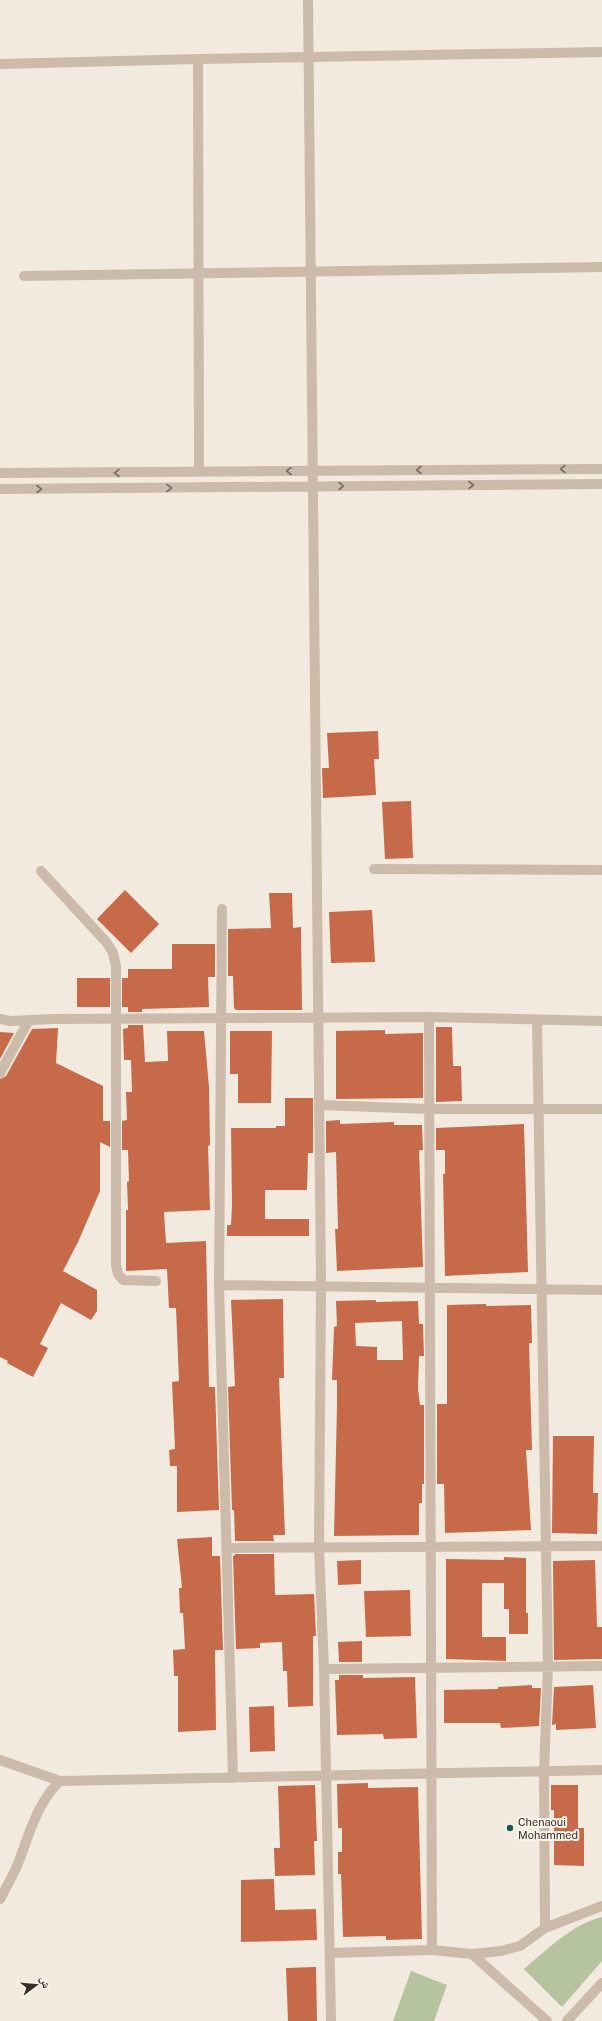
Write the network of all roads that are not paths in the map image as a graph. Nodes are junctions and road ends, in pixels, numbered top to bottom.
1 (308, 0) edge
2 (602, 52) edge
3 (309, 57) junction
4 (198, 59) junction
5 (0, 64) edge
6 (602, 267) edge
7 (311, 271) junction
8 (199, 274) junction
9 (24, 276) dead end
10 (602, 469) edge
11 (313, 471) junction
12 (198, 472) junction
13 (0, 473) edge
14 (602, 484) edge
15 (313, 486) junction
16 (0, 489) edge
17 (374, 869) dead end
18 (602, 870) edge
19 (41, 871) dead end
20 (222, 909) dead end
21 (318, 1017) junction
22 (429, 1017) junction
23 (0, 1019) edge
24 (117, 1019) junction
25 (220, 1019) junction
26 (29, 1020) junction
27 (536, 1020) junction
28 (602, 1021) edge
29 (0, 1073) edge
30 (319, 1105) junction
31 (538, 1108) junction
32 (429, 1109) junction
33 (602, 1109) edge
34 (156, 1281) dead end
35 (218, 1285) junction
36 (321, 1286) junction
37 (430, 1288) junction
38 (540, 1290) junction
39 (602, 1290) edge
40 (545, 1546) junction
41 (602, 1546) edge
42 (431, 1547) junction
43 (226, 1548) junction
44 (319, 1548) junction
45 (548, 1666) junction
46 (602, 1666) edge
47 (431, 1668) junction
48 (324, 1669) junction
49 (0, 1760) edge
50 (602, 1770) edge
51 (544, 1772) junction
52 (432, 1774) junction
53 (326, 1776) junction
54 (233, 1778) junction
55 (60, 1781) junction
56 (0, 1899) edge
57 (602, 1906) edge
58 (545, 1928) junction
59 (432, 1950) junction
60 (330, 1953) junction
61 (472, 1954) junction
62 (602, 1984) edge
63 (331, 2021) edge
64 (547, 2021) edge
65 (567, 2021) edge

1 - 3 street
2 - 3 street
3 - 4 street
3 - 7 street
4 - 5 street
4 - 8 street
6 - 7 street
7 - 8 street
7 - 11 street
8 - 9 street
8 - 12 street
10 -> 11 street
11 -> 12 street
11 - 15 street
12 -> 13 street
15 -> 14 street
16 -> 15 street
15 - 21 street
17 - 18 street
19 - 24 street
20 - 25 street
21 - 22 street
21 - 25 street
21 - 30 street
22 - 27 street
22 - 32 street
23 - 26 street
24 - 25 street
24 - 26 street
24 - 34 street
25 - 35 street
26 - 29 street
27 - 28 street
27 - 31 street
30 - 32 street
30 - 36 street
31 - 32 street
31 - 33 street
31 - 38 street
32 - 37 street
35 - 36 street
35 - 43 street
36 - 37 street
36 - 44 street
37 - 38 street
37 - 42 street
38 - 39 street
38 - 40 street
40 - 41 street
40 - 42 street
40 - 45 street
42 - 44 street
42 - 47 street
43 - 44 street
43 - 54 street
44 - 48 street
45 - 46 street
45 - 47 street
45 - 51 street
47 - 48 street
47 - 52 street
48 - 53 street
49 - 55 street
50 - 51 street
51 - 52 street
51 - 58 street
52 - 53 street
52 - 59 street
53 - 54 street
53 - 60 street
54 - 55 street
55 - 56 street
57 - 58 street
58 - 61 street
59 - 60 street
59 - 61 street
60 - 63 street
61 - 64 street
62 - 65 street

